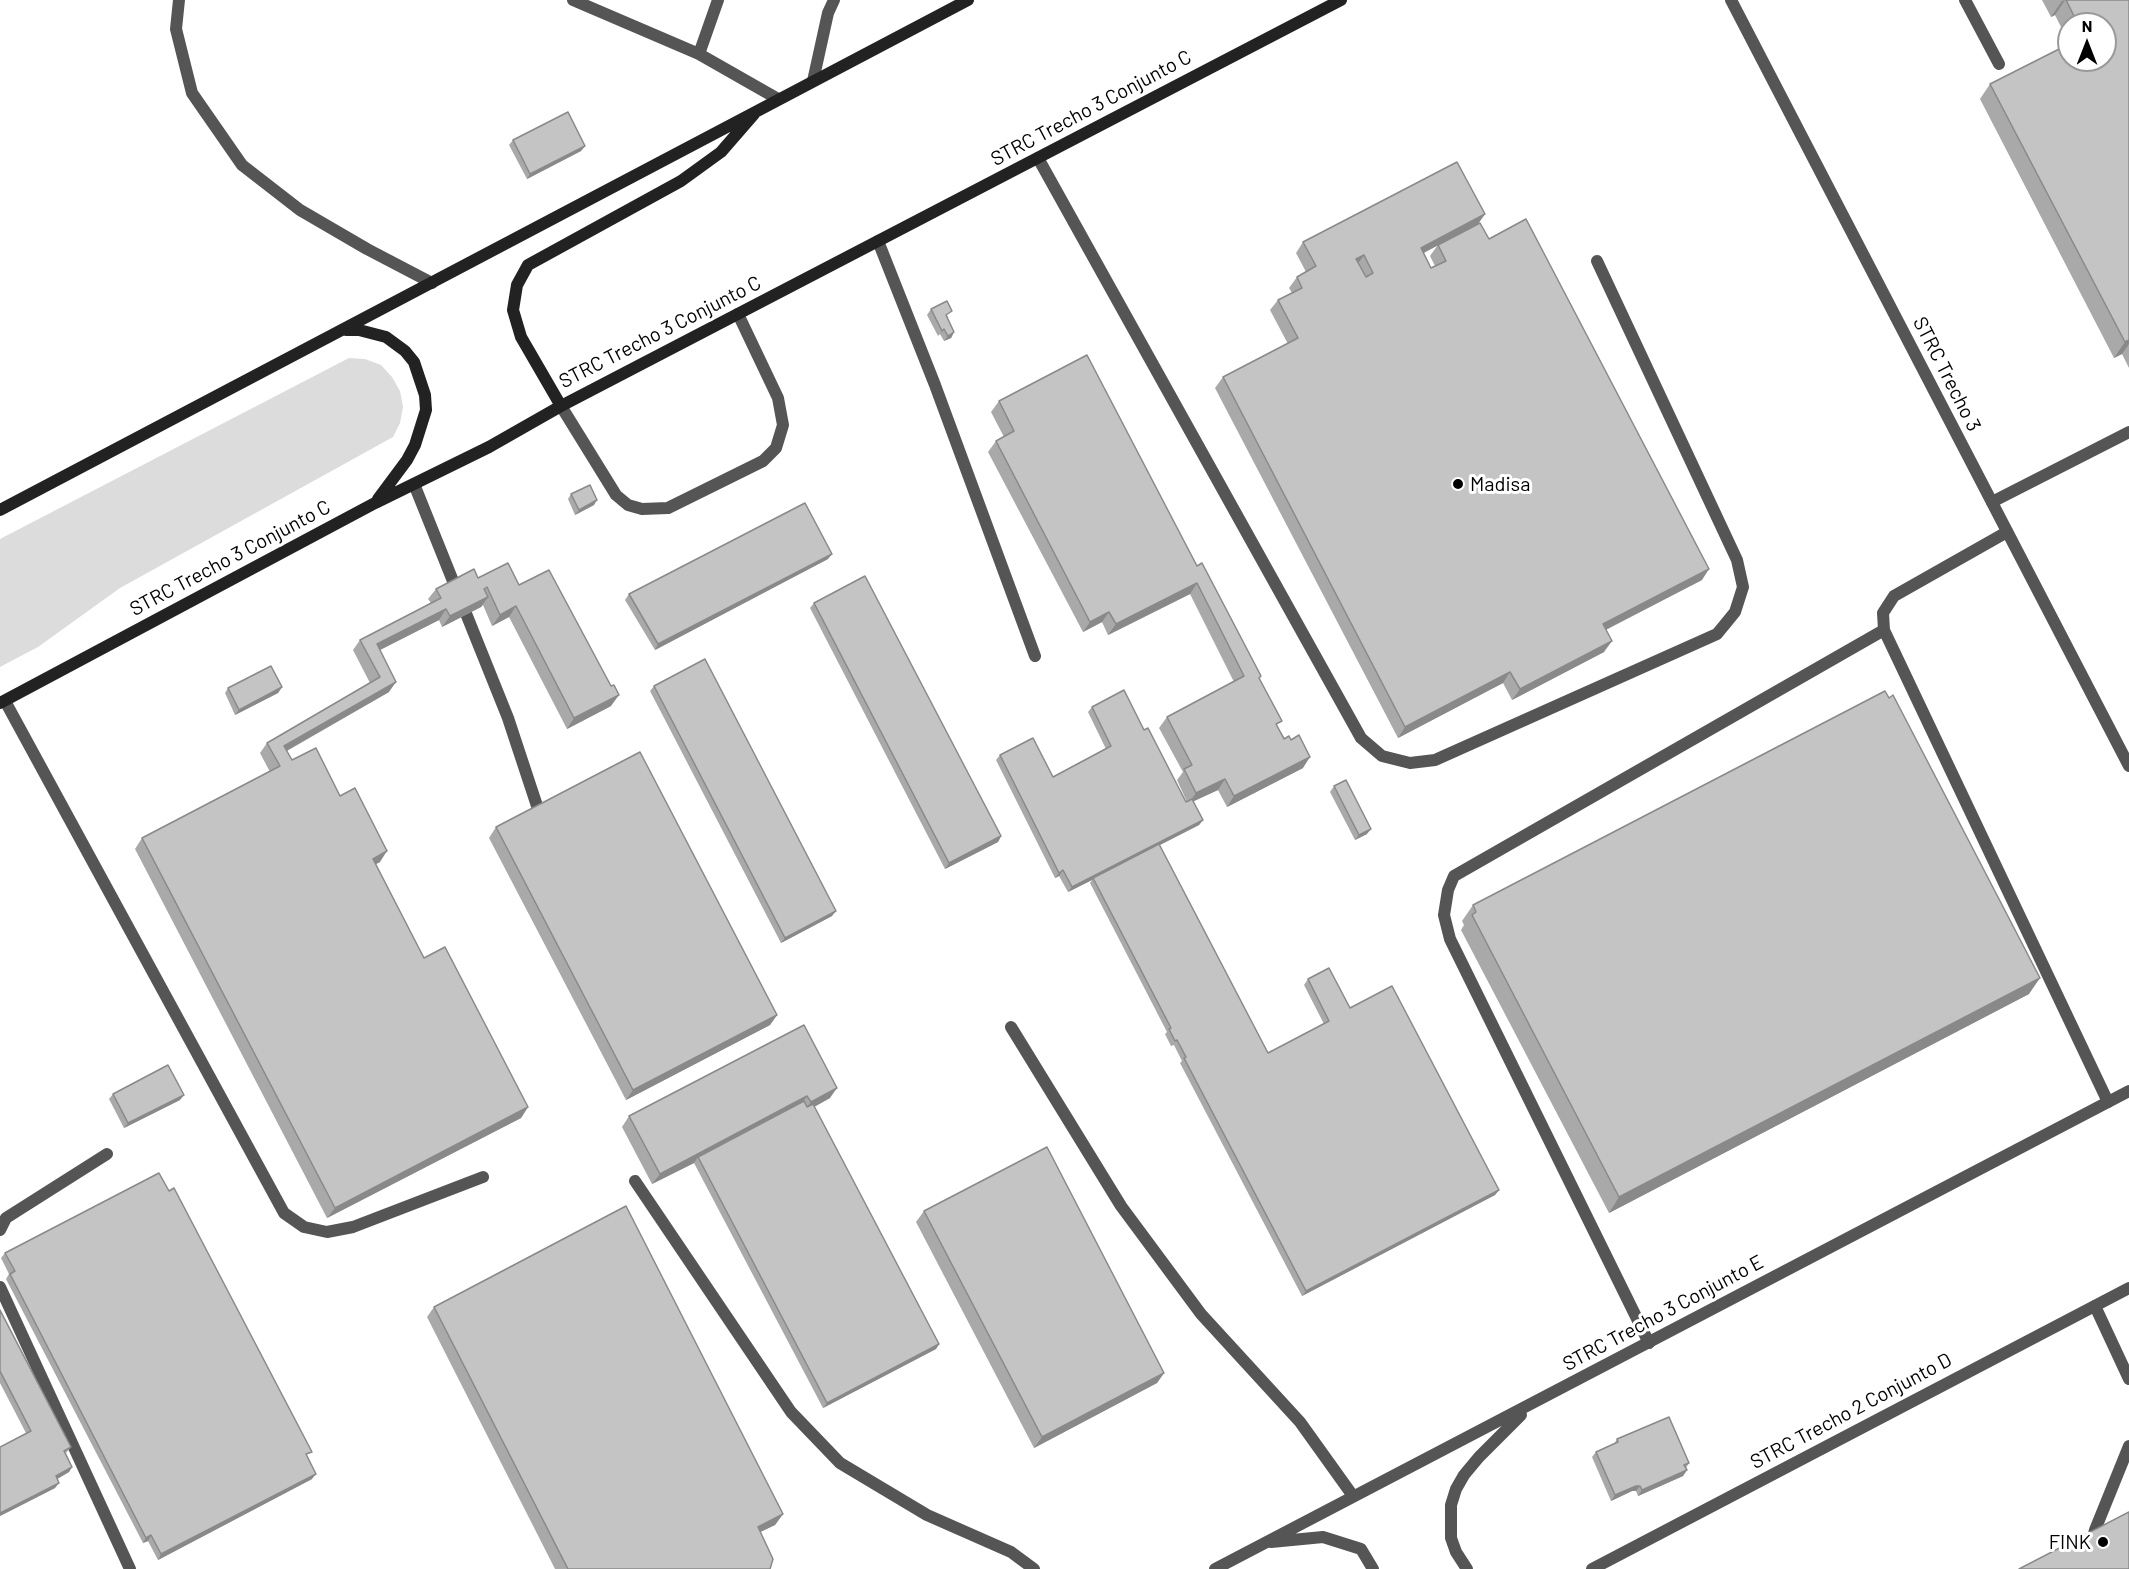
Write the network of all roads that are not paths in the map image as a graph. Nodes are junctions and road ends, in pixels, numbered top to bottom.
1 (179, 0) edge
2 (573, 0) edge
3 (718, 0) edge
4 (834, 0) edge
5 (968, 0) edge
6 (1341, 0) edge
7 (1731, 0) edge
8 (1965, 0) edge
9 (699, 54) junction
10 (1999, 64) dead end
11 (813, 81) junction
12 (778, 99) junction
13 (759, 109) junction
14 (1038, 158) junction
15 (878, 241) junction
16 (1597, 261) dead end
17 (432, 283) junction
18 (738, 314) junction
19 (344, 330) junction
20 (561, 406) junction
21 (2129, 432) edge
22 (414, 484) junction
23 (1992, 502) junction
24 (375, 503) junction
25 (0, 510) edge
26 (2007, 532) junction
27 (1884, 630) junction
28 (1035, 656) dead end
29 (2, 702) edge
30 (2129, 766) edge
31 (546, 831) edge
32 (1011, 1027) dead end
33 (2129, 1091) edge
34 (2108, 1102) junction
35 (106, 1154) dead end
36 (483, 1177) dead end
37 (635, 1181) dead end
38 (0, 1230) edge
39 (0, 1287) edge
40 (2129, 1288) edge
41 (2095, 1306) junction
42 (1649, 1343) junction
43 (2129, 1379) edge
44 (1531, 1405) junction
45 (2129, 1446) edge
46 (1353, 1496) junction
47 (1264, 1543) junction
48 (130, 1569) edge
49 (1034, 1569) edge
50 (1215, 1569) edge
51 (1373, 1569) edge
52 (1467, 1569) edge
53 (1592, 1569) edge
54 (2085, 1569) edge

1 - 17 street
2 - 9 street
3 - 9 street
4 - 11 street
5 - 11 main road
6 - 14 main road, STRC Trecho 3 Conjunto C
7 - 23 street, STRC Trecho 3
8 - 10 street
9 - 12 street
11 - 12 main road
12 - 13 main road
13 - 17 main road
13 - 20 main road
14 - 15 main road, STRC Trecho 3 Conjunto C
14 - 16 street
15 - 18 main road, STRC Trecho 3 Conjunto C
15 - 28 street
17 - 19 main road
18 - 20 main road, STRC Trecho 3 Conjunto C
18 - 20 street
19 - 24 main road
19 - 25 main road
20 - 22 main road, STRC Trecho 3 Conjunto C
21 - 23 street
22 - 24 main road, STRC Trecho 3 Conjunto C
22 - 31 street
23 - 26 street, STRC Trecho 3
24 - 29 main road, STRC Trecho 3 Conjunto C
26 - 27 street
26 - 30 street, STRC Trecho 3
27 - 34 street
27 - 42 street
29 - 36 street
32 - 46 street
33 - 34 street, STRC Trecho 3 Conjunto E
34 - 42 street, STRC Trecho 3 Conjunto E
35 - 38 street
37 - 49 street
39 - 48 street
40 - 41 street, STRC Trecho 2 Conjunto D
41 - 43 street
41 - 53 street, STRC Trecho 2 Conjunto D
42 - 44 street, STRC Trecho 3 Conjunto E
44 - 46 street, STRC Trecho 3 Conjunto E
44 - 52 street
45 - 54 street
46 - 47 street, STRC Trecho 3 Conjunto E
47 - 50 street, STRC Trecho 3 Conjunto E
47 - 51 street

